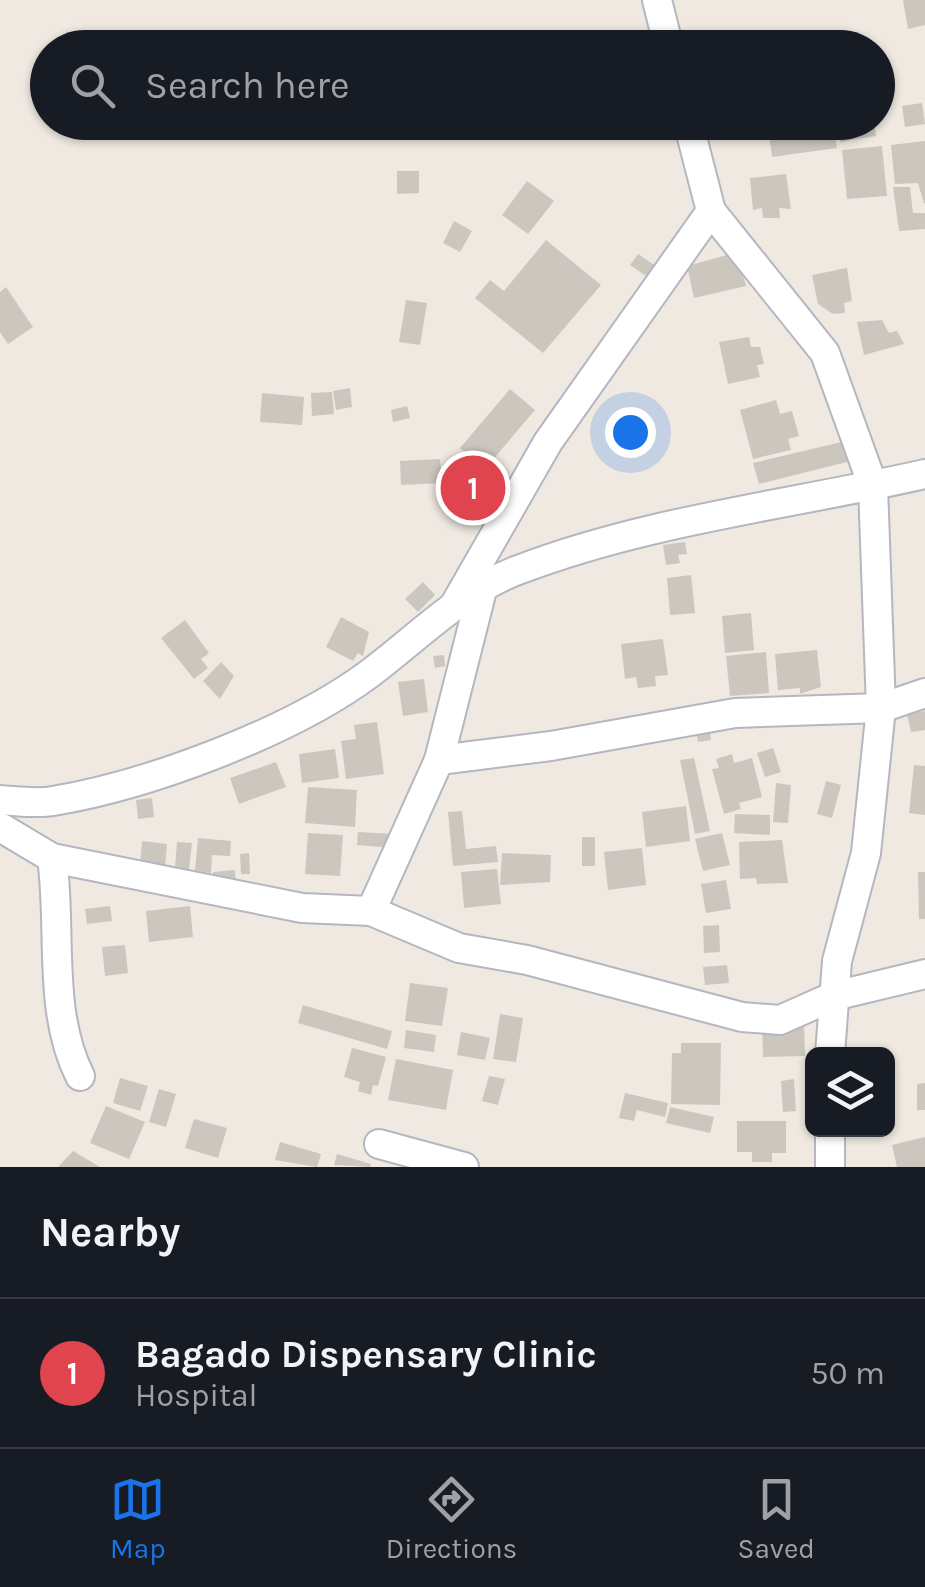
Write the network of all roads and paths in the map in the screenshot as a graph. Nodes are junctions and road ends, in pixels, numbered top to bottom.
1 (657, 0) edge
2 (664, 30) edge
3 (693, 140) edge
4 (711, 212) junction
5 (925, 474) edge
6 (873, 486) junction
7 (482, 590) junction
8 (454, 607) junction
9 (925, 693) edge
10 (880, 708) junction
11 (439, 760) junction
12 (0, 800) edge
13 (0, 826) edge
14 (52, 858) junction
15 (371, 911) junction
16 (925, 974) edge
17 (834, 996) junction
18 (830, 1047) edge
19 (80, 1076) dead end
20 (830, 1137) edge
21 (379, 1144) dead end
22 (464, 1167) edge
23 (830, 1167) edge

1 - 2 street
3 - 4 street
4 - 6 street
4 - 8 street
5 - 6 street
6 - 7 street
6 - 10 street
7 - 8 street
7 - 11 street
8 - 12 street
9 - 10 street
10 - 11 street
10 - 17 street
11 - 15 street
13 - 14 street
14 - 15 street
14 - 19 street
15 - 17 street
16 - 17 street
17 - 18 street
20 - 23 street
21 - 22 street

